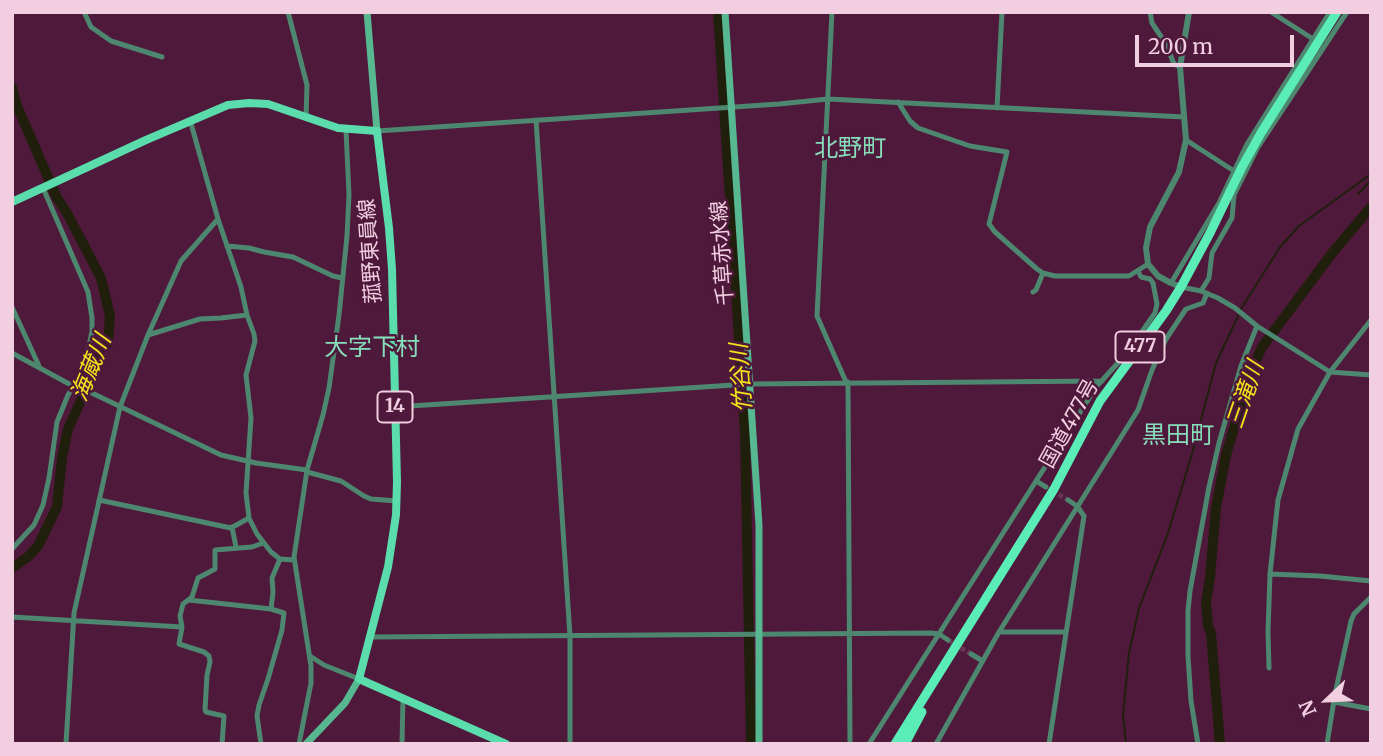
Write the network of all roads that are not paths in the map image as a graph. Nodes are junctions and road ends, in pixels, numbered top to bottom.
1 (85, 12) edge
2 (288, 12) edge
3 (367, 12) edge
4 (725, 12) edge
5 (832, 12) edge
6 (1002, 12) edge
7 (1150, 12) edge
8 (1189, 12) edge
9 (1271, 12) edge
10 (1330, 12) edge
11 (1337, 12) edge
12 (1347, 12) edge
13 (1315, 41) junction
14 (162, 57) dead end
15 (1180, 67) junction
16 (828, 99) junction
17 (898, 102) junction
18 (730, 107) junction
19 (997, 108) junction
20 (1184, 117) junction
21 (306, 118) junction
22 (190, 120) junction
23 (536, 120) junction
24 (346, 130) junction
25 (377, 131) junction
26 (1186, 140) junction
27 (1234, 171) junction
28 (45, 187) junction
29 (12, 202) edge
30 (218, 219) junction
31 (227, 246) junction
32 (1148, 264) junction
33 (1138, 271) junction
34 (1043, 273) junction
35 (342, 278) junction
36 (1176, 285) junction
37 (1033, 292) dead end
38 (1204, 292) junction
39 (12, 307) edge
40 (247, 314) junction
41 (1371, 320) edge
42 (1258, 326) junction
43 (148, 335) junction
44 (12, 353) edge
45 (39, 366) junction
46 (1330, 372) junction
47 (1371, 375) edge
48 (1102, 381) junction
49 (847, 382) junction
50 (749, 384) junction
51 (77, 387) junction
52 (554, 397) junction
53 (120, 407) junction
54 (396, 407) junction
55 (247, 461) junction
56 (307, 471) junction
57 (1036, 481) junction
58 (1046, 487) tunnel mouth
59 (99, 500) junction
60 (1068, 500) tunnel mouth
61 (397, 501) junction
62 (1077, 506) junction
63 (249, 518) junction
64 (232, 527) junction
65 (263, 543) junction
66 (236, 547) junction
67 (13, 548) edge
68 (280, 559) junction
69 (295, 560) junction
70 (1270, 574) junction
71 (1371, 581) edge
72 (1371, 597) edge
73 (189, 600) junction
74 (271, 609) junction
75 (12, 617) edge
76 (73, 621) junction
77 (182, 627) junction
78 (999, 632) junction
79 (1066, 632) junction
80 (849, 634) junction
81 (939, 634) junction
82 (759, 635) junction
83 (570, 636) junction
84 (371, 637) junction
85 (948, 640) tunnel mouth
86 (971, 654) tunnel mouth
87 (310, 656) junction
88 (982, 660) junction
89 (1269, 668) dead end
90 (937, 678) junction
91 (359, 679) junction
92 (403, 698) junction
93 (1334, 702) junction
94 (1371, 709) edge
95 (66, 744) edge
96 (222, 744) edge
97 (261, 744) edge
98 (299, 744) edge
99 (306, 744) edge
100 (402, 744) edge
101 (506, 744) edge
102 (570, 744) edge
103 (759, 744) edge
104 (850, 744) edge
105 (869, 744) edge
106 (890, 744) edge
107 (895, 744) edge
108 (905, 744) edge
109 (936, 744) edge
110 (1049, 744) edge
111 (1198, 744) edge
112 (1327, 744) edge

1 - 14 street
2 - 21 street
3 - 25 main road
4 - 18 main road, 千草赤水線
5 - 16 street
6 - 19 street
7 - 15 street
8 - 15 street
9 - 13 street
10 - 13 street
11 - 13 highway, 国道477号 / 477
12 - 38 street
13 - 27 street
13 - 36 highway, 国道477号 / 477
15 - 20 street
16 - 17 street
16 - 18 street
16 - 49 street
17 - 19 street
17 - 34 street
18 - 23 street
18 - 50 main road, 千草赤水線
19 - 20 street
20 - 26 street
21 - 22 main road
21 - 24 main road
22 - 28 main road
22 - 30 street
23 - 25 street
23 - 52 street
24 - 25 main road
24 - 35 street
25 - 54 main road, 菰野東員線 / 14
26 - 27 street
26 - 32 street
27 - 36 street
28 - 29 main road
28 - 51 street
30 - 31 street
30 - 43 street
31 - 35 street
31 - 40 street
32 - 33 street
32 - 36 street
33 - 34 street
33 - 48 street
34 - 37 street
35 - 56 street
36 - 38 street
36 - 90 highway, 国道477号 / 477
38 - 42 street
38 - 62 street
39 - 45 street
40 - 43 street
40 - 55 street
41 - 46 street
42 - 46 street
42 - 111 street
43 - 53 street
44 - 45 street
45 - 51 street
46 - 47 street
46 - 70 street
48 - 49 street
48 - 57 street
49 - 50 street
49 - 80 street
50 - 52 street
50 - 82 main road, 千草赤水線
51 - 53 street
51 - 67 street
52 - 54 street
52 - 83 street
53 - 55 street
53 - 59 street
54 - 61 main road, 菰野東員線 / 14
55 - 56 street
55 - 63 street
56 - 61 street
56 - 69 street
57 - 58 street
57 - 81 street
59 - 64 street
59 - 76 street
60 - 62 street
61 - 84 main road, 菰野東員線 / 14
62 - 78 street
62 - 79 street
63 - 64 street
63 - 65 street
64 - 66 street
65 - 66 street
65 - 68 street
66 - 73 street
68 - 69 street
68 - 74 street
69 - 87 street
70 - 71 street
70 - 89 street
72 - 93 street
73 - 74 street
73 - 77 street
74 - 97 street
75 - 76 street
76 - 77 street
76 - 95 street
77 - 96 street
78 - 79 street
78 - 88 street
79 - 110 street
80 - 81 street
80 - 82 street
80 - 104 street
81 - 85 street
81 - 105 street
82 - 83 street
82 - 103 main road, 千草赤水線
83 - 84 street
83 - 102 street
84 - 91 main road, 菰野東員線 / 14
86 - 88 street
87 - 91 street
87 - 98 street
88 - 109 street
90 - 106 highway
90 - 107 highway, 国道477号 / 477
90 - 108 highway
91 - 92 main road
91 - 99 main road
92 - 100 street
92 - 101 main road
93 - 94 street
93 - 112 street

